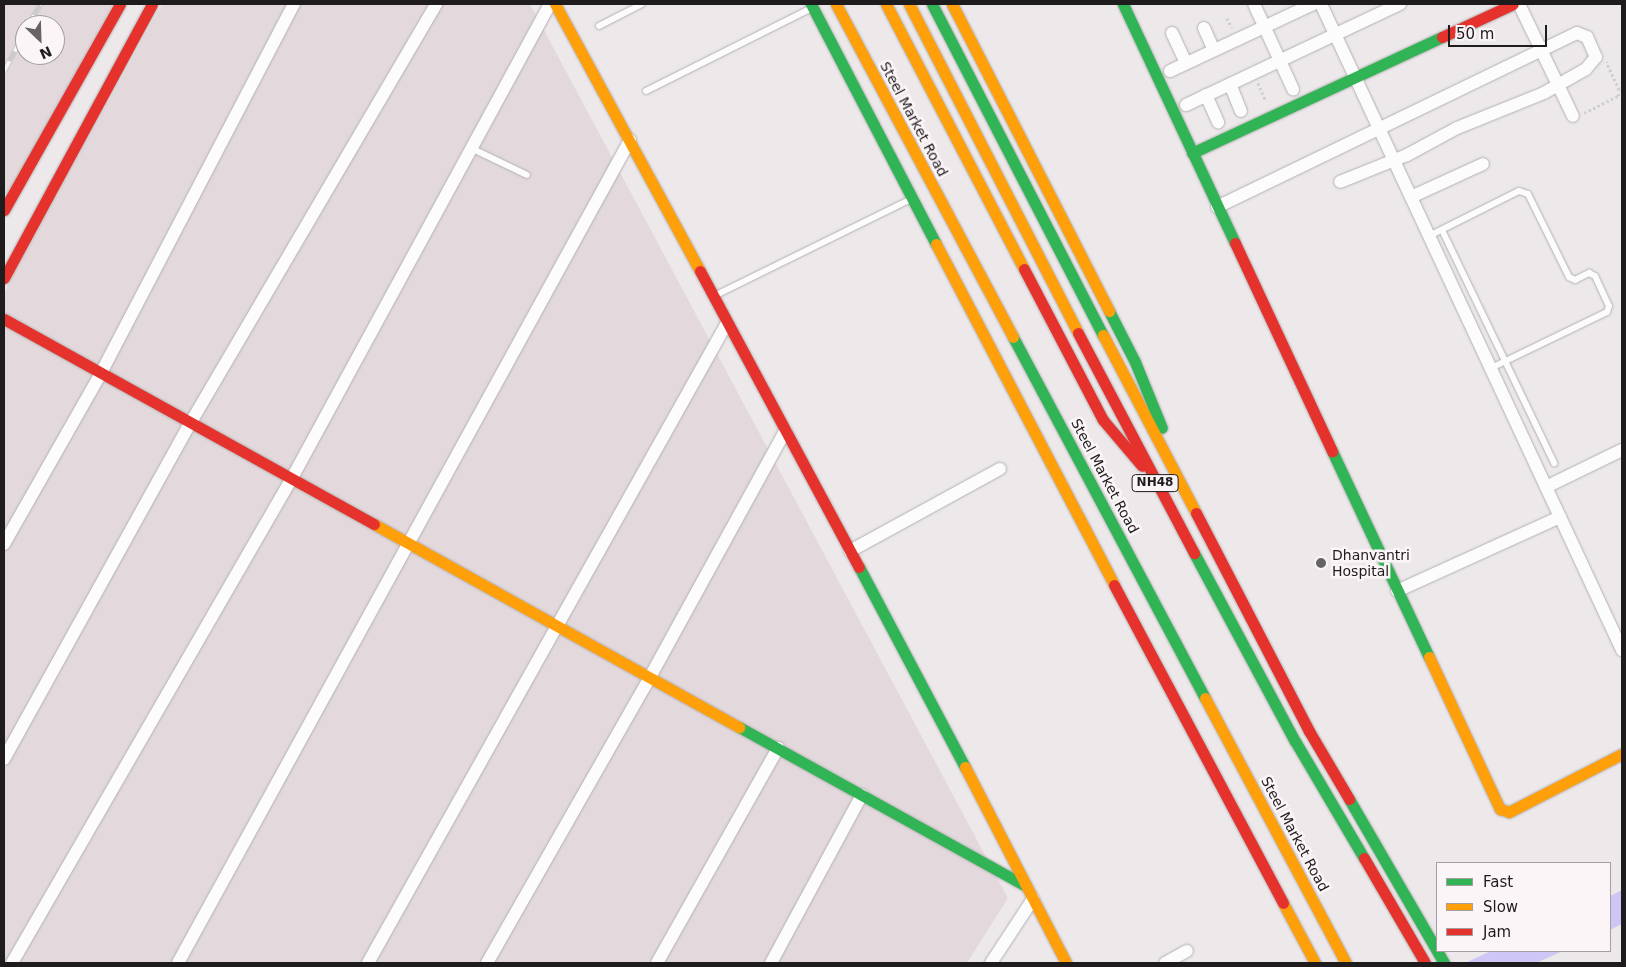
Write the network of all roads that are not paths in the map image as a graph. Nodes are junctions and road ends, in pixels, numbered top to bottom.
1 (120, 4) edge
2 (152, 4) edge
3 (294, 4) edge
4 (436, 4) edge
5 (550, 4) edge
6 (555, 4) edge
7 (642, 4) edge
8 (836, 4) edge
9 (886, 4) edge
10 (909, 4) edge
11 (932, 4) edge
12 (952, 4) edge
13 (1123, 4) edge
14 (1254, 4) edge
15 (1313, 4) edge
16 (1321, 4) edge
17 (1400, 4) edge
18 (1513, 4) edge
19 (1519, 4) edge
20 (815, 5) edge
21 (599, 26) dead end
22 (1265, 26) junction
23 (1204, 28) dead end
24 (1172, 34) dead end
25 (1335, 34) junction
26 (1214, 50) junction
27 (1541, 51) junction
28 (1280, 60) junction
29 (1186, 64) junction
30 (1170, 71) dead end
31 (1355, 77) junction
32 (1230, 84) junction
33 (1558, 84) junction
34 (1293, 90) dead end
35 (646, 91) dead end
36 (1206, 95) junction
37 (1186, 105) dead end
38 (1241, 111) dead end
39 (1573, 116) road end
40 (1218, 122) dead end
41 (1380, 130) junction
42 (630, 140) junction
43 (471, 148) junction
44 (1192, 153) junction
45 (1394, 161) junction
46 (1483, 164) dead end
47 (527, 175) dead end
48 (1340, 182) dead end
49 (1411, 197) junction
50 (913, 198) junction
51 (1217, 207) junction
52 (4, 210) edge
53 (1442, 230) junction
54 (1429, 236) junction
55 (4, 278) edge
56 (713, 297) junction
57 (4, 320) edge
58 (727, 323) junction
59 (1506, 361) junction
60 (1491, 368) junction
61 (101, 373) junction
62 (191, 422) junction
63 (785, 431) junction
64 (1052, 436) junction
65 (1622, 450) edge
66 (1554, 463) dead end
67 (1000, 469) dead end
68 (1174, 470) junction
69 (1152, 476) junction
70 (292, 478) junction
71 (1546, 487) junction
72 (1560, 517) junction
73 (409, 543) junction
74 (4, 544) edge
75 (850, 551) junction
76 (1397, 591) junction
77 (557, 625) junction
78 (1622, 650) edge
79 (650, 677) junction
80 (778, 748) junction
81 (1622, 754) edge
82 (4, 758) edge
83 (862, 795) junction
84 (1026, 886) junction
85 (1033, 899) junction
86 (1436, 949) edge
87 (1187, 951) dead end
88 (1438, 952) edge
89 (1422, 958) edge
90 (12, 963) edge
91 (178, 963) edge
92 (368, 963) edge
93 (487, 963) edge
94 (657, 963) edge
95 (771, 963) edge
96 (991, 963) edge
97 (1066, 963) edge
98 (1165, 963) edge
99 (1315, 963) edge
100 (1346, 963) edge
101 (1444, 963) edge

1 - 52 main road
2 - 55 main road
3 - 61 street
4 - 62 street
5 - 43 street
6 - 42 main road
7 - 21 lane
8 - 64 main road, Steel Market Road
9 - 69 main road
10 - 69 main road, NH48
11 - 68 main road, NH48
12 - 68 main road
13 - 44 main road
14 - 22 street
15 - 22 street
16 - 25 street
17 - 25 street
18 - 31 main road
19 - 27 street
20 - 35 lane
20 - 50 main road, Steel Market Road
22 - 26 street
22 - 28 street
23 - 26 street
24 - 29 street
25 - 28 street
25 - 31 street
26 - 29 street
27 - 33 street
27 - 33 street
27 - 41 street
28 - 32 street
28 - 34 street
29 - 30 street
31 - 41 street
31 - 44 main road
32 - 36 street
32 - 38 street
33 - 39 street
33 - 45 street
36 - 37 street
36 - 40 street
41 - 45 street
41 - 51 street
42 - 56 main road
42 - 73 street
43 - 47 lane
43 - 70 street
44 - 51 main road
45 - 48 street
45 - 49 street
46 - 49 street
49 - 54 street
50 - 56 lane
50 - 64 main road, Steel Market Road
51 - 76 main road
53 - 54 lane
53 - 59 lane
53 - 59 lane
54 - 60 street
56 - 58 main road
57 - 61 main road
58 - 63 main road
58 - 77 street
59 - 60 lane
59 - 66 lane
60 - 71 street
61 - 62 main road
61 - 74 street
62 - 70 main road
62 - 82 street
63 - 75 main road
63 - 79 street
64 - 99 main road, Steel Market Road
64 - 100 main road, Steel Market Road
65 - 71 street
67 - 75 street
68 - 86 main road, NH48
69 - 89 main road, NH48
70 - 73 main road
70 - 90 street
71 - 72 street
72 - 76 street
72 - 78 street
73 - 77 main road
73 - 91 street
75 - 84 main road
76 - 81 main road
77 - 79 main road
77 - 92 street
79 - 80 main road
79 - 93 street
80 - 83 main road
80 - 94 street
83 - 84 main road
83 - 95 street
84 - 85 main road
85 - 96 street
85 - 97 main road
87 - 98 street
88 - 101 main road, NH48

